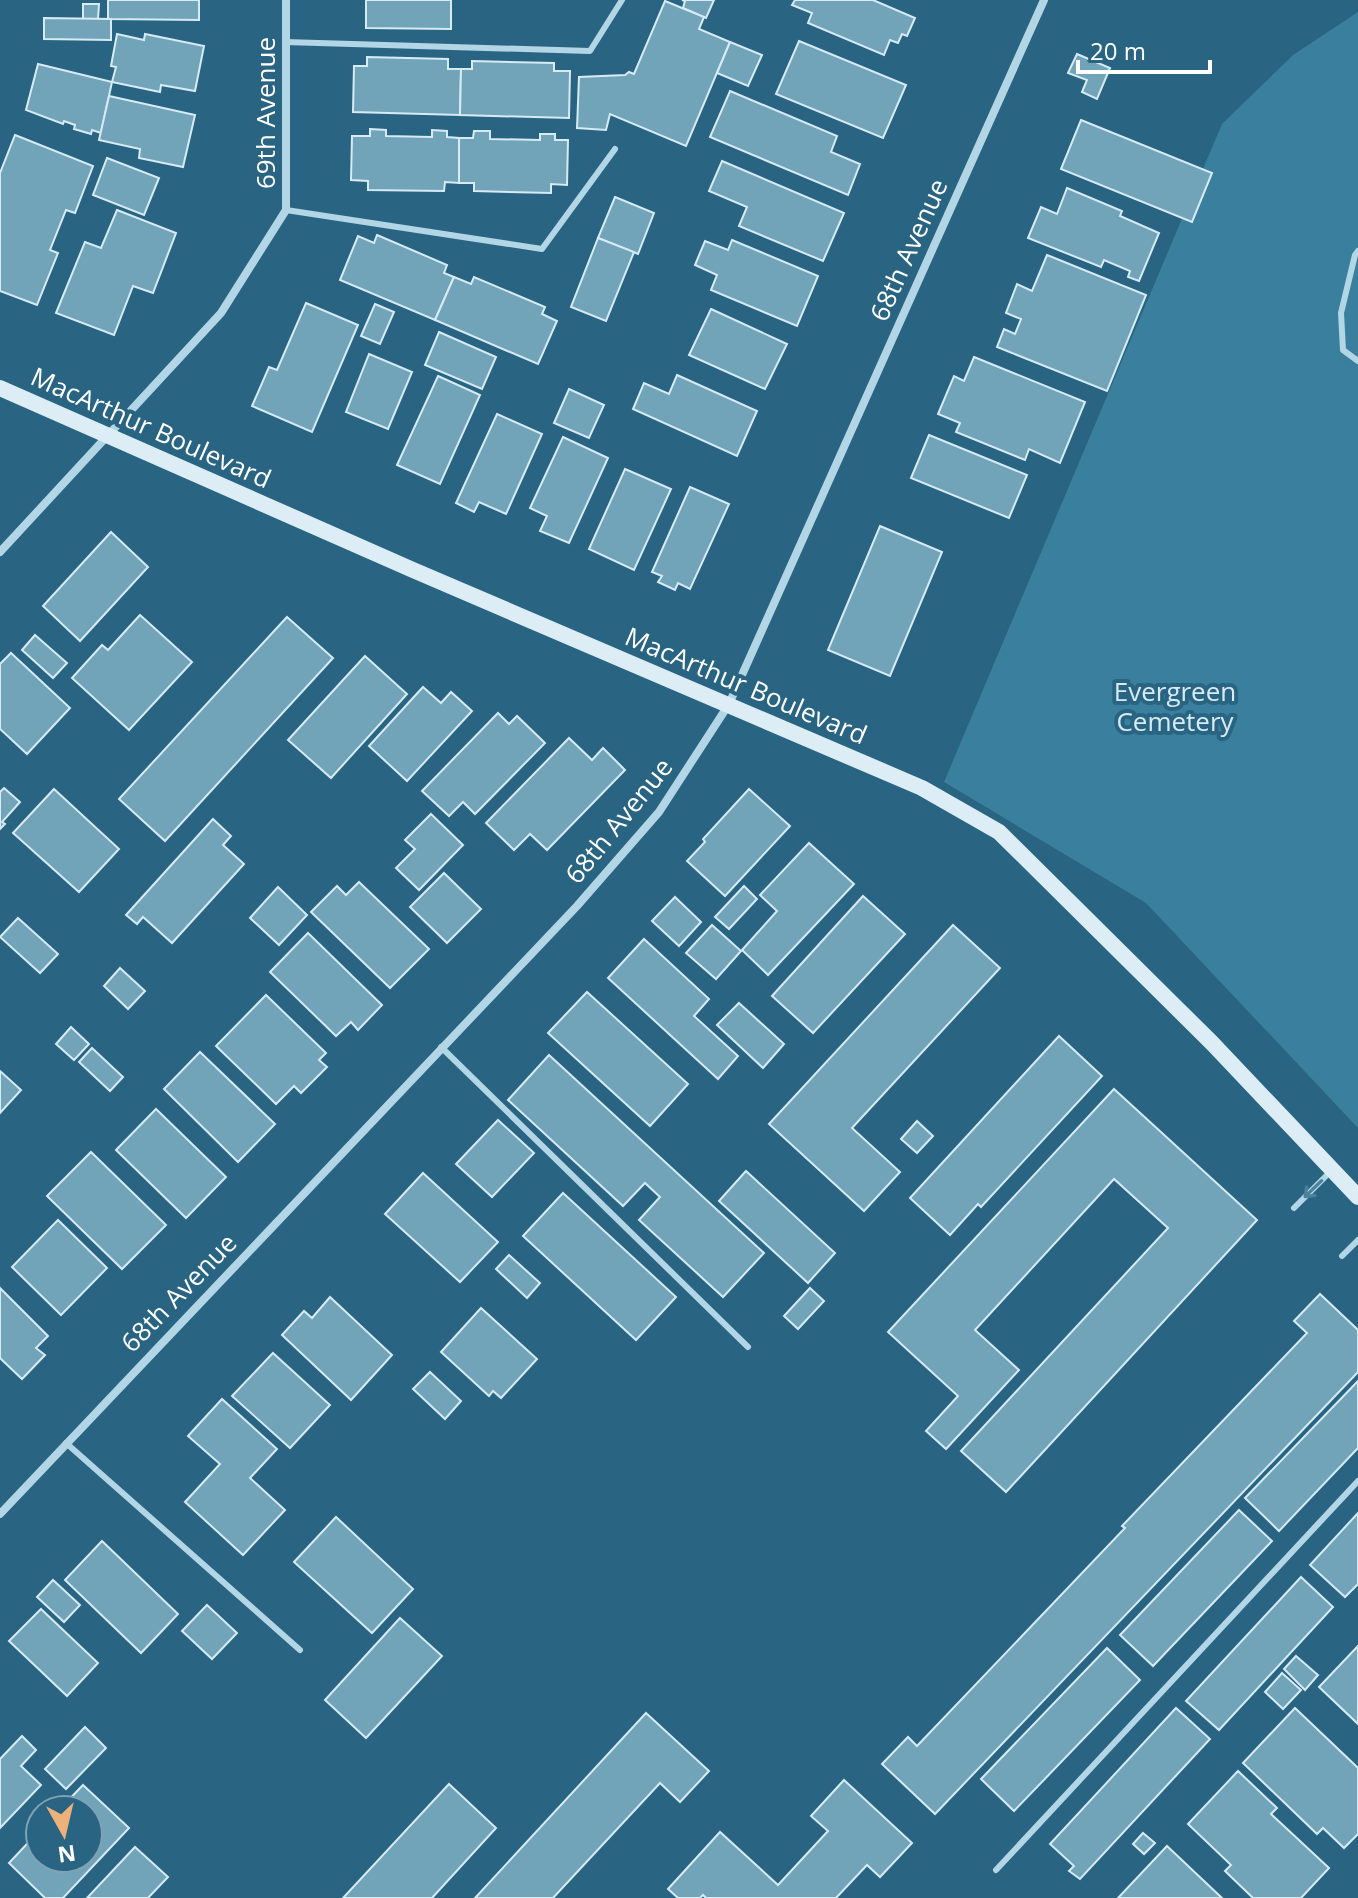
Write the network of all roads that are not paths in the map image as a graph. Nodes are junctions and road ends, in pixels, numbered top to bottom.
1 (286, 0) edge
2 (622, 0) edge
3 (1044, 0) edge
4 (285, 42) junction
5 (615, 149) dead end
6 (286, 210) junction
7 (1358, 251) edge
8 (1358, 361) edge
9 (0, 388) edge
10 (110, 435) junction
11 (0, 552) edge
12 (729, 704) junction
13 (441, 1047) junction
14 (1332, 1170) junction
15 (1358, 1197) edge
16 (1294, 1208) dead end
17 (1358, 1240) edge
18 (1342, 1256) dead end
19 (748, 1347) dead end
20 (66, 1442) junction
21 (1358, 1481) edge
22 (0, 1514) edge
23 (300, 1650) dead end
24 (996, 1870) dead end

1 - 4 street, 69th Avenue
2 - 4 lane
3 - 12 street, 68th Avenue
4 - 6 street, 69th Avenue
5 - 6 lane
6 - 10 street, 69th Avenue
7 - 8 lane
9 - 10 main road, MacArthur Boulevard
10 - 11 street, 69th Avenue
10 - 12 main road, MacArthur Boulevard
12 - 13 street, 68th Avenue
12 - 14 main road, MacArthur Boulevard
13 - 19 lane
13 - 20 street, 68th Avenue
14 - 15 main road, MacArthur Boulevard
14 -> 16 lane
17 - 18 lane
20 - 22 street, 68th Avenue
20 - 23 lane
21 - 24 lane

